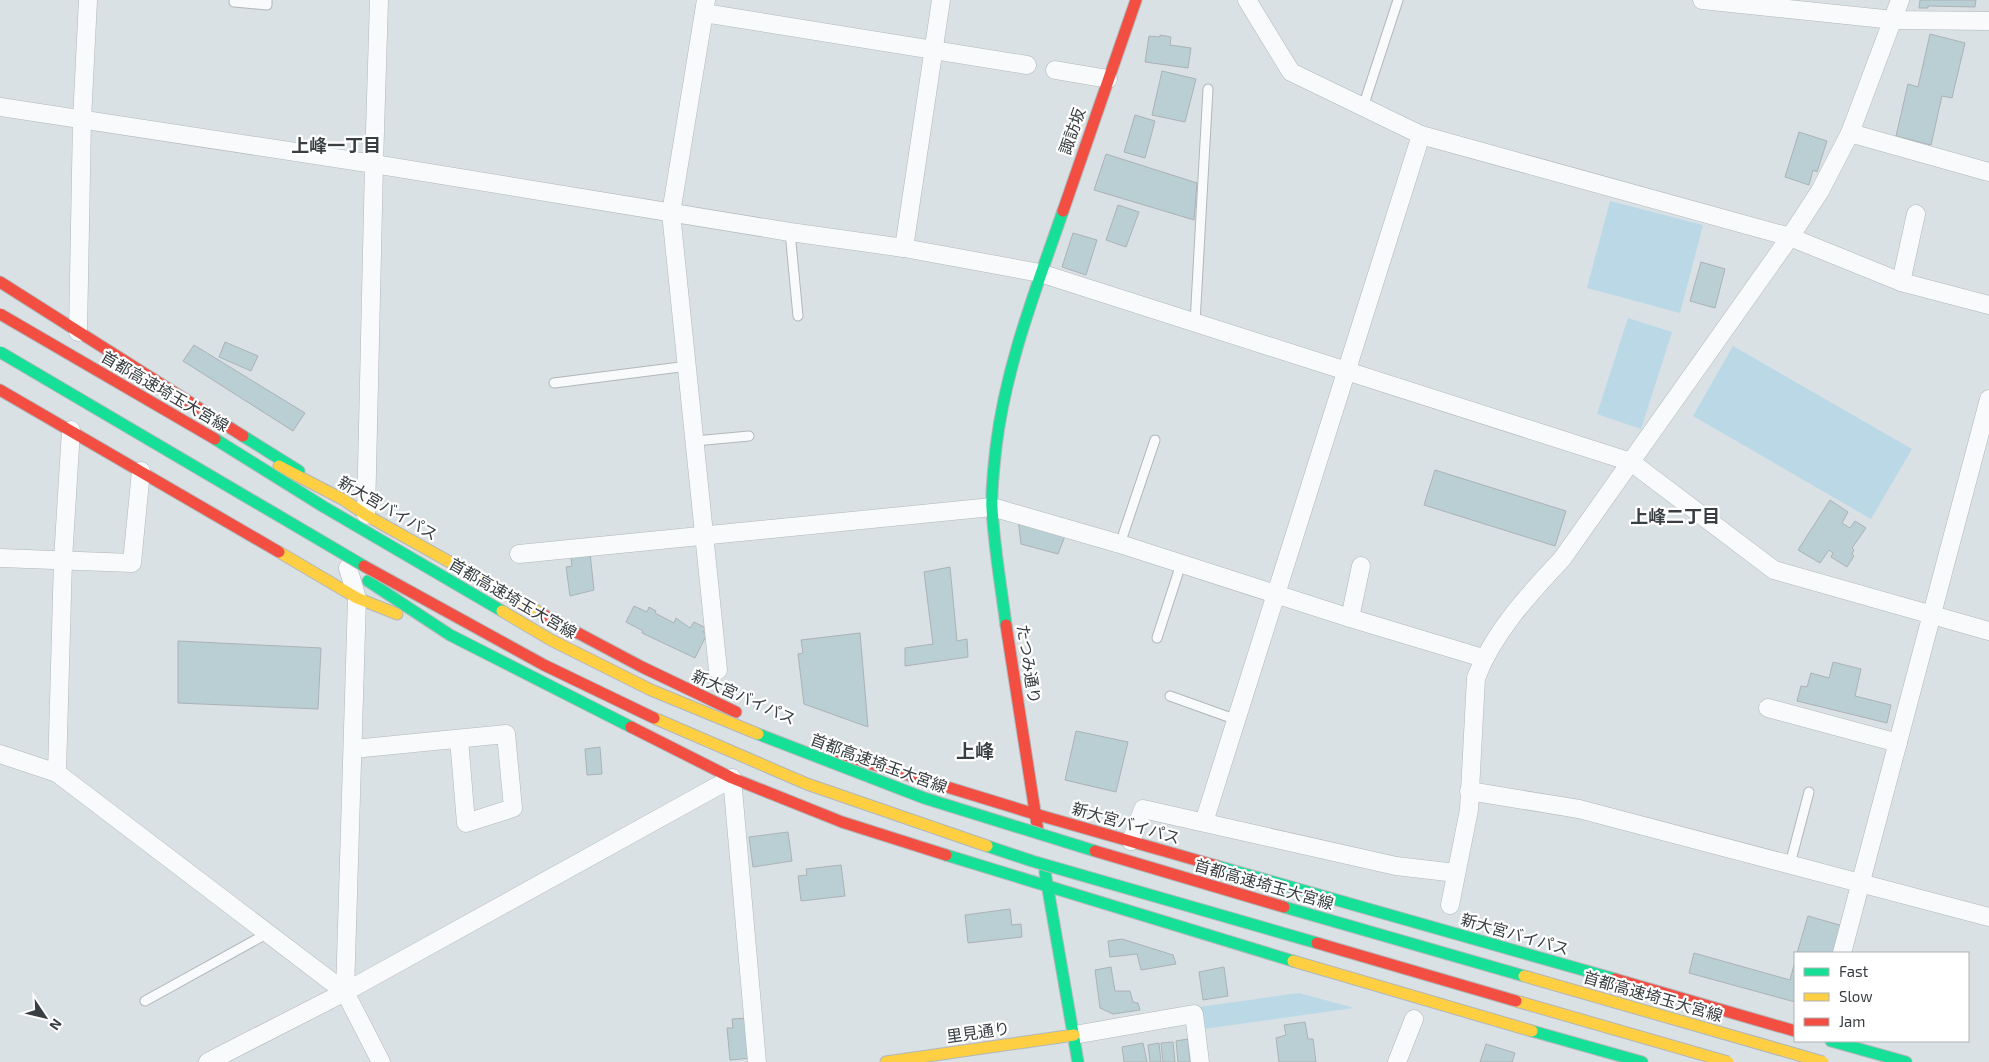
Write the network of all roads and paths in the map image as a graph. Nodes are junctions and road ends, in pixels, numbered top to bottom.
1 (88, 0) edge
2 (268, 0) edge
3 (380, 0) edge
4 (941, 0) edge
5 (1136, 0) edge
6 (1247, 0) edge
7 (1398, 0) edge
8 (1900, 0) edge
9 (1712, 1) edge
10 (234, 2) dead end
11 (705, 7) edge
12 (1894, 20) junction
13 (1989, 22) edge
14 (932, 50) junction
15 (1027, 65) dead end
16 (1055, 70) dead end
17 (1108, 78) junction
18 (1208, 89) dead end
19 (0, 106) edge
20 (1363, 107) junction
21 (82, 120) junction
22 (1850, 133) junction
23 (1421, 135) junction
24 (374, 164) junction
25 (1989, 172) edge
26 (671, 213) junction
27 (1916, 214) dead end
28 (790, 232) junction
29 (1790, 237) junction
30 (904, 248) junction
31 (1040, 273) junction
32 (0, 282) edge
33 (1901, 282) junction
34 (1989, 305) edge
35 (0, 314) edge
36 (798, 316) dead end
37 (0, 319) edge
38 (1195, 322) junction
39 (73, 335) junction
40 (0, 351) edge
41 (688, 366) junction
42 (1348, 371) junction
43 (554, 383) dead end
44 (0, 390) edge
45 (1989, 399) edge
46 (72, 430) junction
47 (749, 436) dead end
48 (1155, 440) dead end
49 (695, 441) junction
50 (225, 445) junction
51 (1630, 462) junction
52 (141, 471) junction
53 (344, 500) junction
54 (992, 507) junction
55 (366, 515) junction
56 (703, 534) junction
57 (1120, 544) junction
58 (519, 554) dead end
59 (0, 558) edge
60 (63, 560) junction
61 (1181, 564) junction
62 (1361, 566) dead end
63 (348, 568) junction
64 (1276, 594) junction
65 (357, 598) junction
66 (1932, 615) junction
67 (1350, 618) junction
68 (1989, 630) edge
69 (450, 635) junction
70 (1157, 638) dead end
71 (1483, 658) junction
72 (718, 670) dead end
73 (1170, 696) dead end
74 (1768, 708) dead end
75 (1237, 720) junction
76 (460, 739) junction
77 (1898, 743) junction
78 (352, 749) junction
79 (0, 754) edge
80 (57, 772) junction
81 (732, 778) junction
82 (1469, 791) junction
83 (1809, 792) dead end
84 (1035, 814) junction
85 (1204, 822) junction
86 (1131, 841) junction
87 (1790, 864) junction
88 (1456, 873) junction
89 (1861, 883) junction
90 (1047, 886) junction
91 (1450, 905) dead end
92 (1989, 917) edge
93 (268, 933) junction
94 (1842, 952) edge
95 (345, 992) junction
96 (145, 1001) dead end
97 (1414, 1019) dead end
98 (1794, 1030) edge
99 (1074, 1035) junction
100 (1835, 1042) edge
101 (208, 1062) edge
102 (381, 1062) edge
103 (757, 1062) edge
104 (886, 1062) edge
105 (1078, 1062) edge
106 (1200, 1062) edge
107 (1397, 1062) edge
108 (1642, 1062) edge
109 (1728, 1062) edge
110 (1823, 1062) edge
111 (1906, 1062) edge

1 - 21 street
2 - 10 lane
3 - 24 street
4 - 14 street
5 - 17 main road, 諏訪坂
6 - 20 street
7 - 20 lane
8 - 12 street
9 - 12 street
11 - 14 street
11 - 26 street
12 - 13 street
12 - 22 street
14 - 15 street
14 - 30 street
16 - 17 street
17 - 31 main road, 諏訪坂
18 - 38 lane
19 - 21 street
20 - 23 street
21 - 24 street
21 - 39 street
22 - 25 street
22 - 29 street
23 - 29 street
23 - 42 street
24 - 26 street
24 - 55 street
26 - 28 street
26 - 41 street
27 - 33 street
28 - 30 street
28 - 36 lane
29 - 33 street
29 - 51 street
30 - 31 street
31 - 38 street
31 - 54 main road, たつみ通り
32 - 39 main road
33 - 34 street
35 - 50 main road, 首都高速埼玉大宮線, bridge
37 - 53 main road, 新大宮バイパス
38 - 42 street
39 - 50 main road, bridge
39 - 53 main road
40 - 63 main road
40 - 109 main road, bridge
41 - 43 lane
41 - 49 street
42 - 51 street
42 - 64 street
44 - 46 main road
45 - 66 street
46 - 52 main road
46 - 60 street
47 - 49 lane
48 - 57 lane
49 - 56 street
50 - 110 main road, 首都高速埼玉大宮線, bridge
51 - 66 street
51 - 71 street
52 - 60 street
52 - 65 main road
53 - 55 main road, 新大宮バイパス
54 - 56 street
54 - 57 street
54 - 84 main road, たつみ通り
55 - 84 main road, 新大宮バイパス
56 - 58 street
56 - 72 street
57 - 61 street
59 - 60 street
60 - 80 street
61 - 64 street
61 - 70 lane
62 - 67 street
63 - 65 street
63 - 69 main road
64 - 67 street
64 - 75 street
65 - 69 main road
65 - 78 street
66 - 68 street
66 - 77 street
67 - 71 street
69 - 81 main road
71 - 82 street
73 - 75 lane
74 - 77 street
75 - 85 street
76 - 76 street
76 - 78 street
77 - 89 street
78 - 95 street
79 - 80 street
80 - 93 street
81 - 90 main road
81 - 95 street
81 - 103 street
82 - 87 street
82 - 88 street
83 - 87 lane
84 - 86 main road, 新大宮バイパス
84 - 90 main road, たつみ通り
85 - 86 street
85 - 88 street
86 - 98 main road, 新大宮バイパス
87 - 89 street
88 - 91 street
89 - 92 street
89 - 94 street
90 - 99 main road, たつみ通り
90 - 108 main road
93 - 95 street
93 - 96 lane
95 - 101 street
95 - 102 street
97 - 107 street
99 - 104 main road, 里見通り
99 - 105 main road, たつみ通り
99 - 106 street
100 - 111 main road

